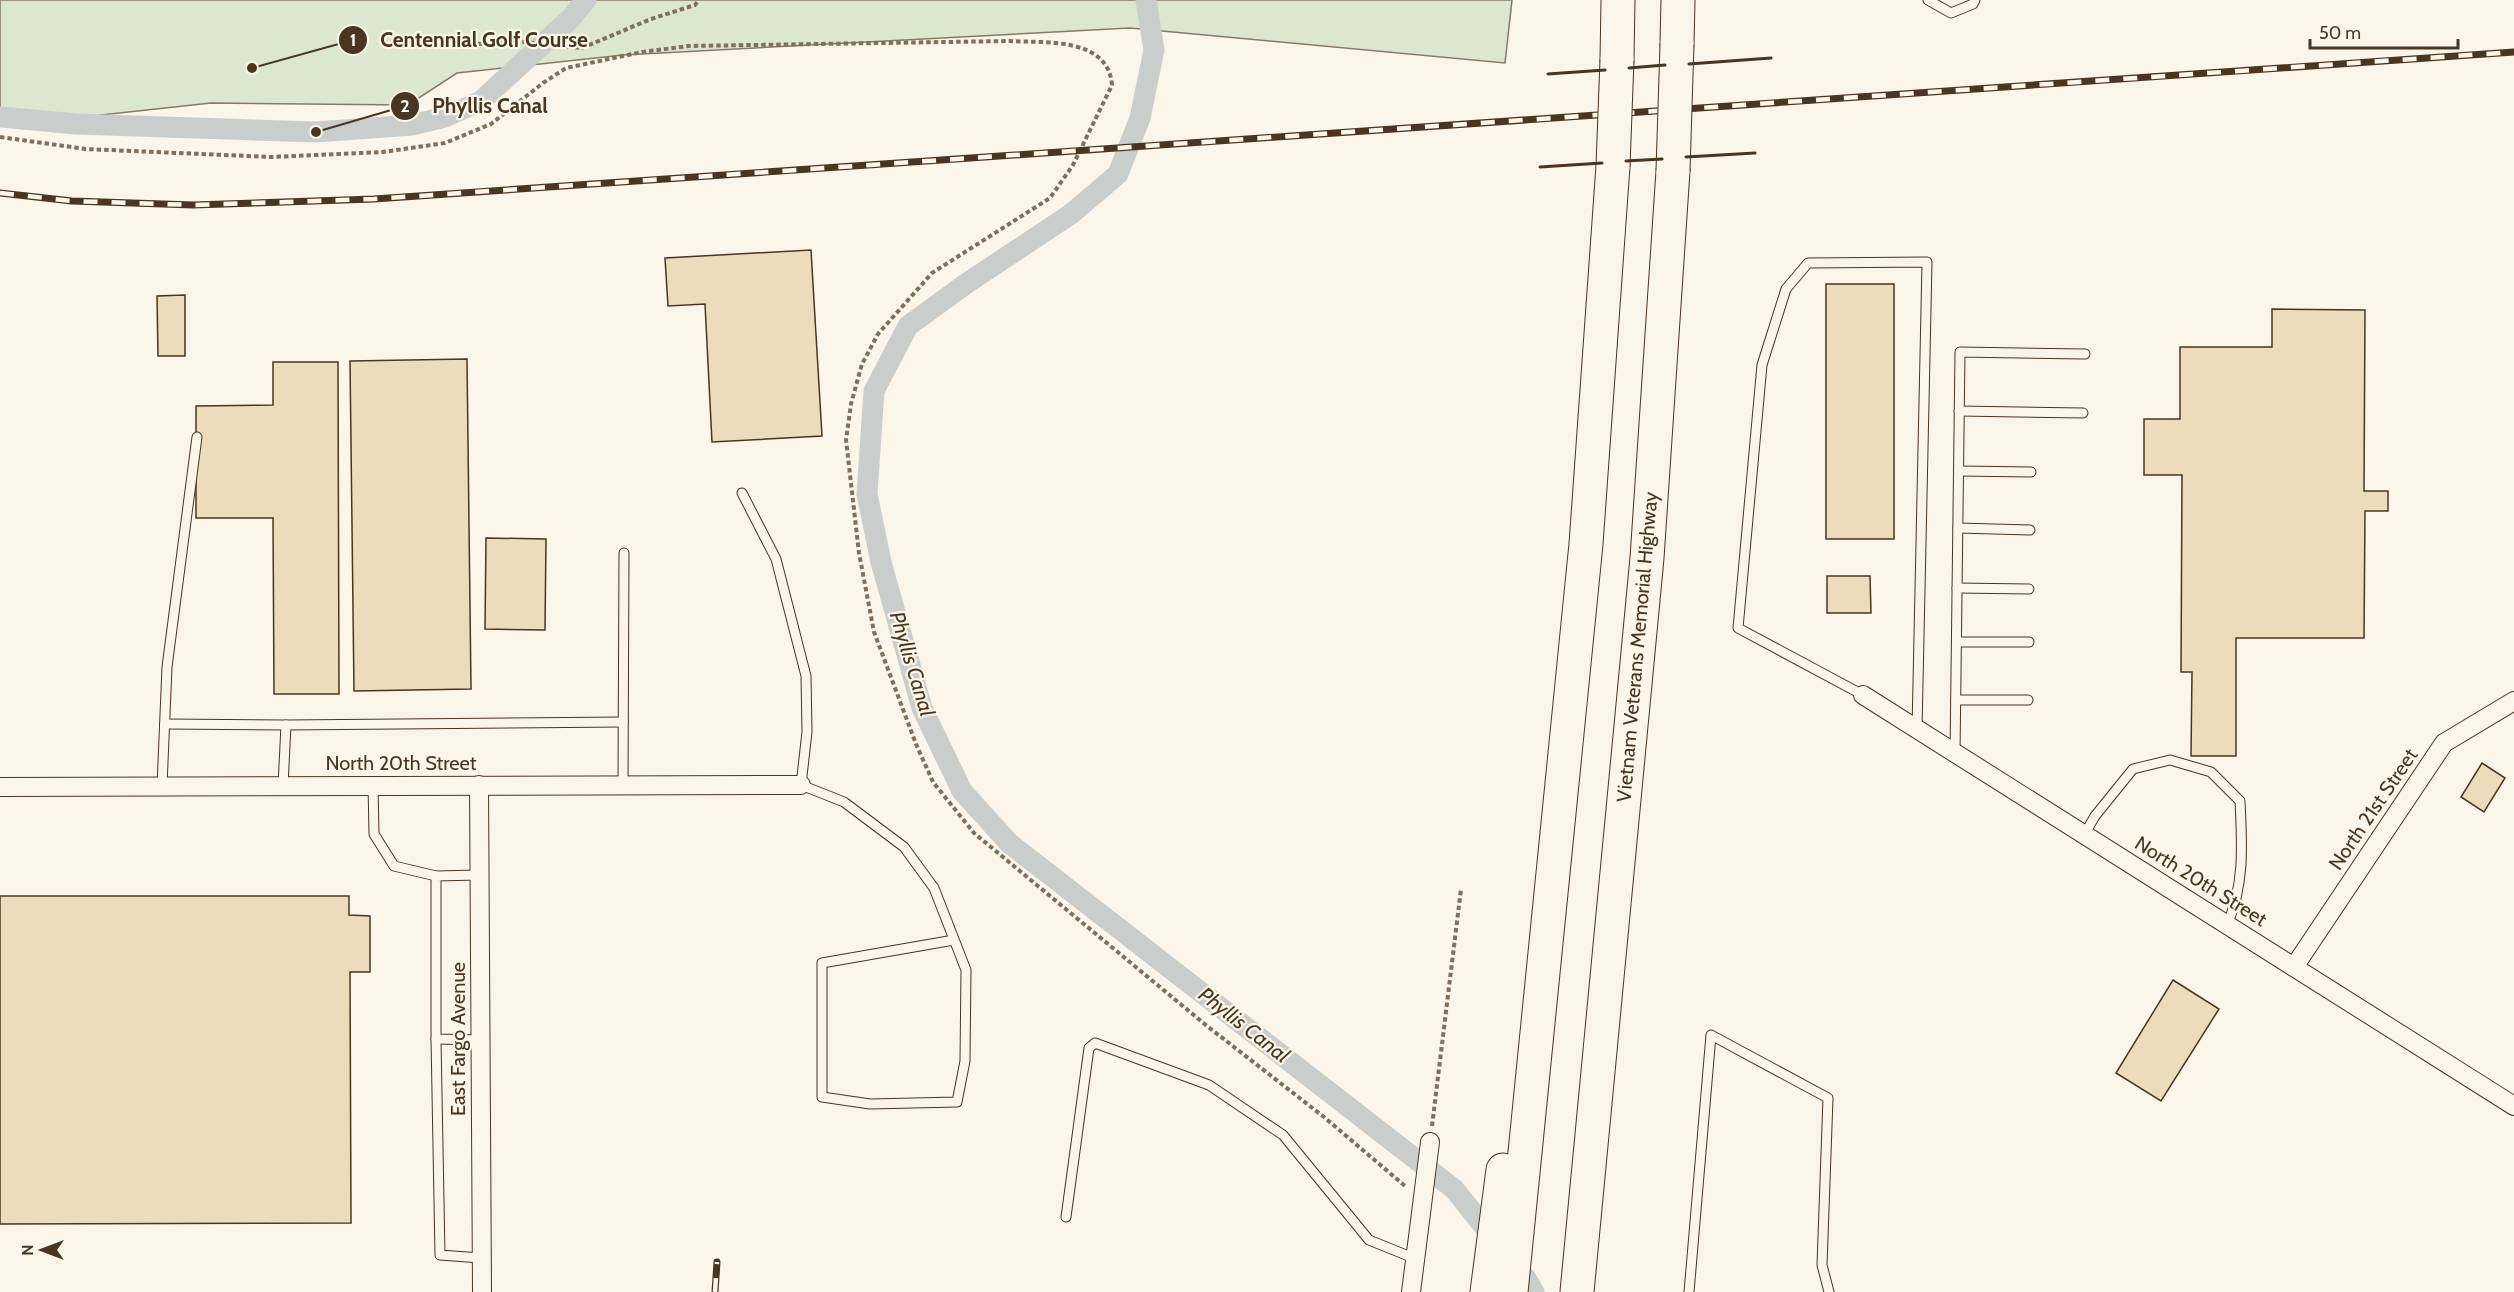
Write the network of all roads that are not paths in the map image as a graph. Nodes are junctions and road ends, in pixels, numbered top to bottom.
1 (1618, 0) edge
2 (1678, 0) edge
3 (1928, 0) edge
4 (1975, 0) edge
5 (2085, 354) dead end
6 (1959, 411) junction
7 (2083, 413) dead end
8 (197, 437) dead end
9 (1959, 471) junction
10 (2031, 472) dead end
11 (742, 493) dead end
12 (1958, 528) junction
13 (2030, 530) dead end
14 (624, 553) dead end
15 (1957, 588) junction
16 (2029, 589) dead end
17 (1957, 642) junction
18 (2029, 642) dead end
19 (1863, 695) joint
20 (1956, 700) junction
21 (2028, 700) dead end
22 (2514, 701) edge
23 (623, 722) junction
24 (165, 723) junction
25 (286, 725) junction
26 (1917, 729) junction
27 (1955, 754) junction
28 (801, 784) junction
29 (622, 785) junction
30 (162, 786) junction
31 (284, 786) junction
32 (373, 786) junction
33 (479, 786) junction
34 (0, 787) edge
35 (2084, 834) junction
36 (479, 875) junction
37 (436, 876) junction
38 (1552, 890) junction
39 (2227, 925) junction
40 (954, 940) junction
41 (2294, 967) junction
42 (436, 1039) junction
43 (480, 1040) junction
44 (2514, 1106) edge
45 (1430, 1142) road end
46 (1066, 1217) dead end
47 (481, 1258) junction
48 (1416, 1259) junction
49 (482, 1292) edge
50 (1411, 1292) edge
51 (1487, 1292) edge
52 (1511, 1292) edge
53 (1577, 1292) edge
54 (1689, 1292) edge
55 (1829, 1292) edge

1 - 38 highway, bridge
2 - 53 highway, Vietnam Veterans Memorial Highway, bridge
3 - 4 lane
5 - 6 lane
6 - 7 lane
6 - 9 lane
8 - 24 lane
9 - 10 lane
9 - 12 lane
11 - 28 lane
12 - 13 lane
12 - 15 lane
14 - 23 lane
15 - 16 lane
15 - 17 lane
17 - 18 lane
17 - 20 lane
19 - 26 street, North 20th Street
19 - 26 lane
20 - 21 lane
20 - 27 lane
22 - 41 street, North 21st Street
23 - 25 lane
23 - 29 lane
24 - 25 lane
24 - 30 lane
25 - 31 lane
26 - 27 street, North 20th Street
27 - 35 street, North 20th Street
28 - 29 street, North 20th Street
28 - 40 lane
29 - 33 street, North 20th Street
30 - 31 street, North 20th Street
30 - 34 street, North 20th Street
31 - 32 street, North 20th Street
32 - 33 street, North 20th Street
32 - 37 lane
33 - 36 street, East Fargo Avenue
35 - 39 street, North 20th Street
35 - 39 lane
36 - 37 lane
36 - 43 street, East Fargo Avenue
37 - 42 lane
38 - 51 highway
38 - 52 highway
39 - 41 street, North 20th Street
40 - 40 lane
41 - 44 street, North 20th Street
42 - 43 lane
42 - 47 lane
43 - 47 street, East Fargo Avenue
45 - 48 street
46 - 48 lane
47 - 49 street, East Fargo Avenue
48 - 50 street
54 - 55 lane

